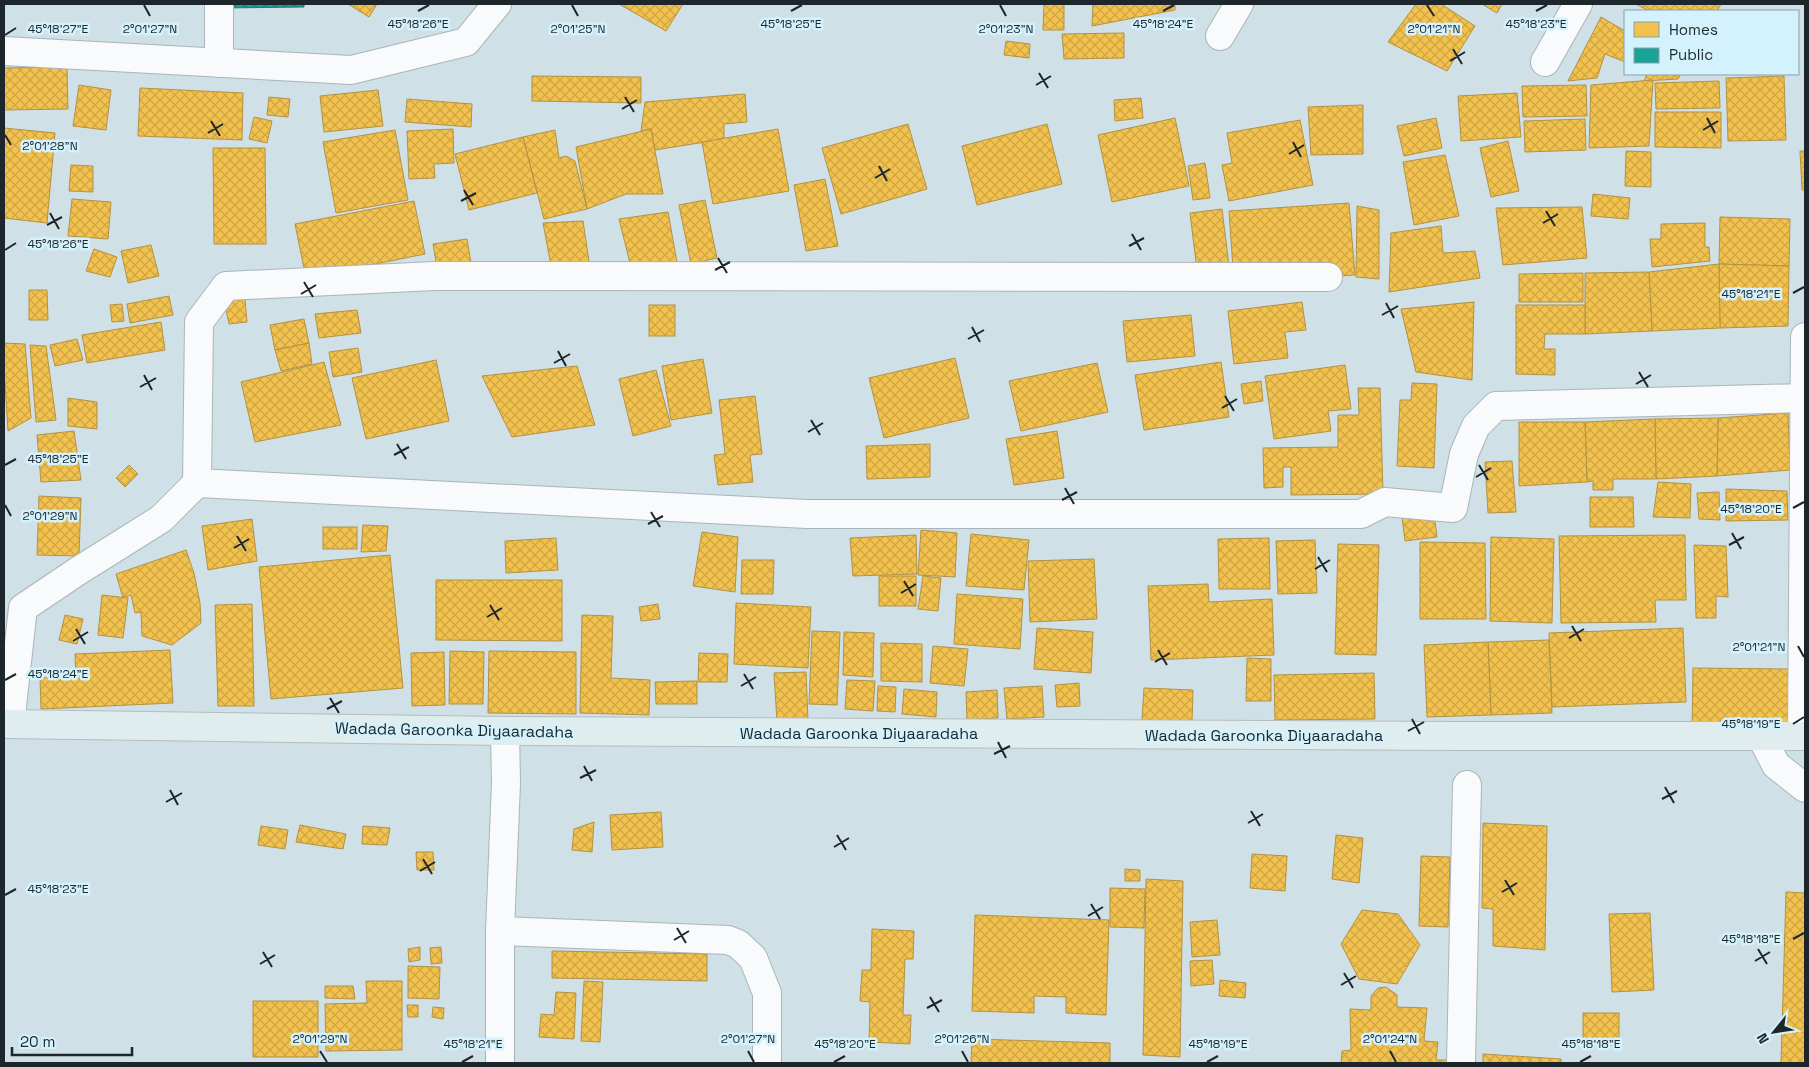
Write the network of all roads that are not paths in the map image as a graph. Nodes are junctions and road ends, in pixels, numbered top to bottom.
1 (219, 4) edge
2 (497, 4) edge
3 (1239, 4) edge
4 (1578, 4) edge
5 (1220, 36) dead end
6 (4, 51) edge
7 (1545, 62) dead end
8 (219, 63) junction
9 (1328, 277) dead end
10 (1805, 337) edge
11 (1804, 398) junction
12 (197, 483) junction
13 (7, 724) edge
14 (505, 730) junction
15 (1761, 736) junction
16 (1803, 736) edge
17 (1467, 785) dead end
18 (1805, 788) edge
19 (500, 931) junction
20 (500, 1063) edge
21 (767, 1063) edge
22 (1461, 1063) edge

1 - 8 street
2 - 8 street
3 - 5 street
4 - 7 street
6 - 8 street
9 - 12 street
10 - 11 street
11 - 12 street
11 - 16 street
12 - 13 street
13 - 14 main road, Wadada Garoonka Diyaaradaha
14 - 15 main road, Wadada Garoonka Diyaaradaha
14 - 19 street
15 - 16 main road, Wadada Garoonka Diyaaradaha
15 - 18 street
17 - 22 street
19 - 20 street
19 - 21 street

